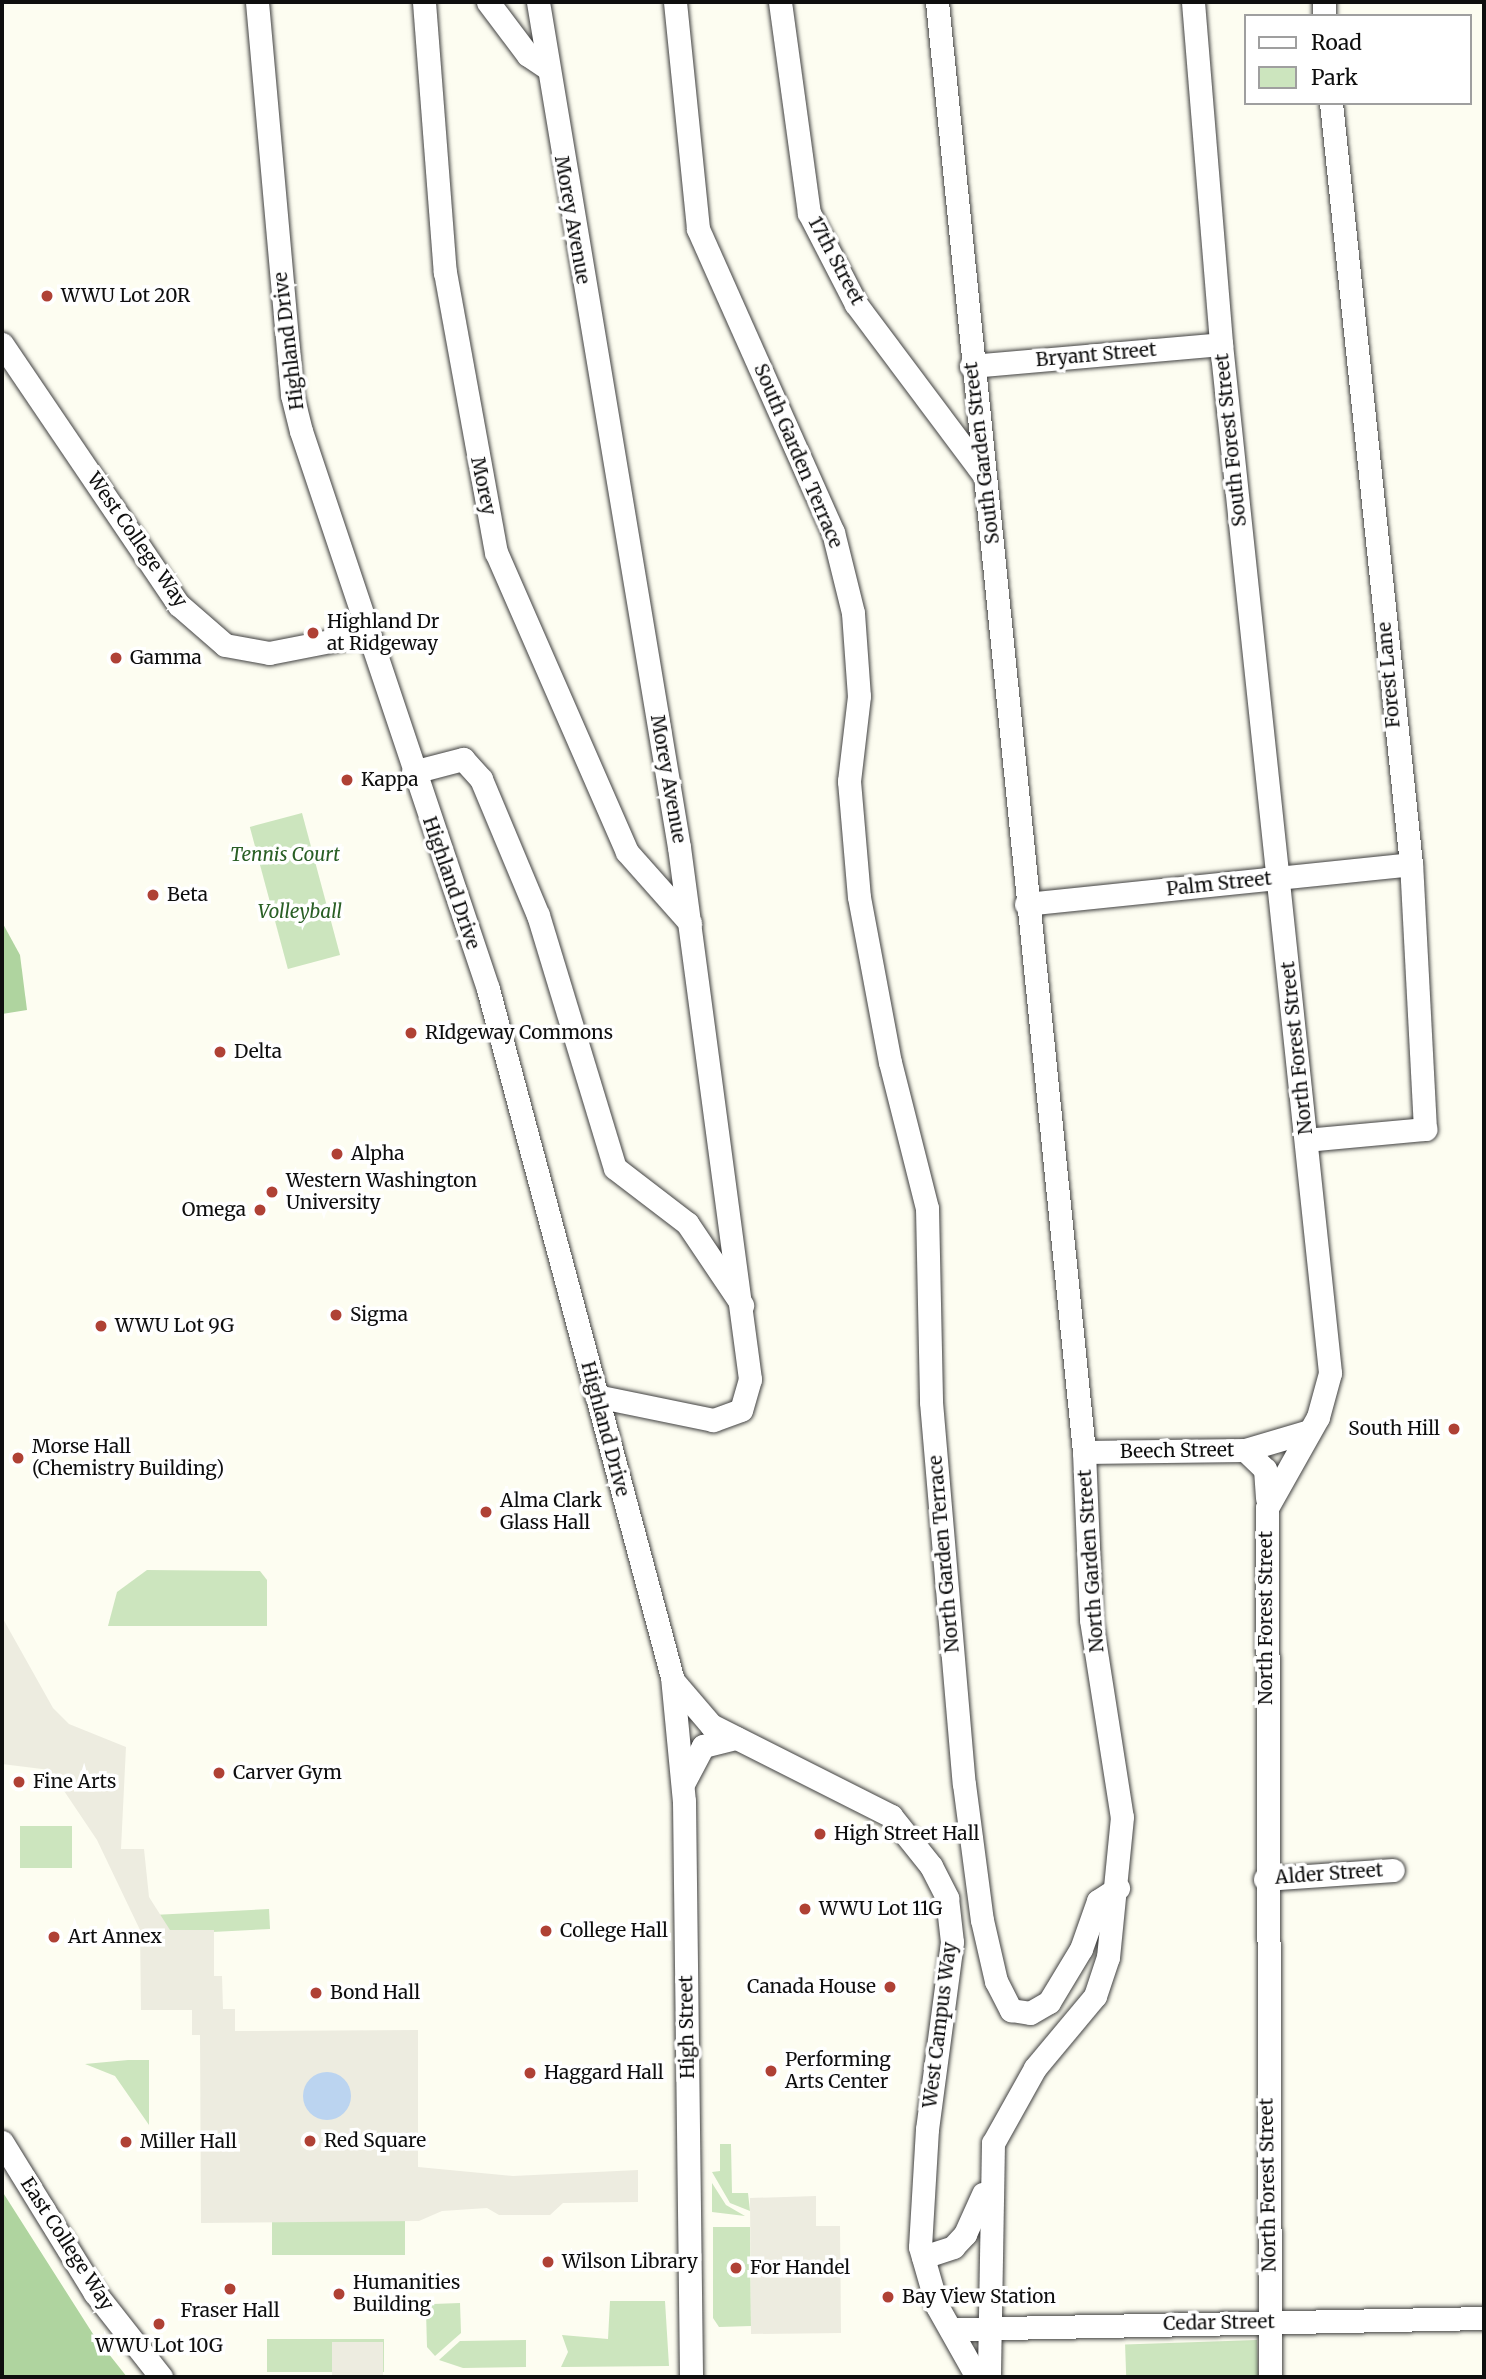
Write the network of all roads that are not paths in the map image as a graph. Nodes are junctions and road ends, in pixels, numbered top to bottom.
1 (257, 2) edge
2 (424, 2) edge
3 (488, 2) edge
4 (538, 2) edge
5 (676, 2) edge
6 (780, 2) edge
7 (937, 2) edge
8 (1193, 2) edge
9 (546, 67) junction
10 (1331, 105) edge
11 (2, 344) edge
12 (1221, 344) junction
13 (971, 366) junction
14 (988, 481) junction
15 (366, 634) junction
16 (413, 772) junction
17 (1412, 864) junction
18 (1279, 878) junction
19 (1026, 904) junction
20 (864, 921) joint
21 (690, 923) junction
22 (1306, 1140) junction
23 (743, 1306) junction
24 (596, 1396) junction
25 (1311, 1429) junction
26 (1245, 1450) junction
27 (1084, 1452) junction
28 (1267, 1508) junction
29 (672, 1677) junction
30 (736, 1738) junction
31 (683, 1784) junction
32 (1393, 1870) dead end
33 (1265, 1879) junction
34 (1118, 1888) junction
35 (2, 2142) edge
36 (988, 2182) junction
37 (923, 2257) junction
38 (1484, 2318) edge
39 (1270, 2322) junction
40 (990, 2326) junction
41 (955, 2329) junction
42 (161, 2377) edge
43 (691, 2377) edge
44 (977, 2377) edge
45 (989, 2377) edge
46 (1270, 2377) edge

1 - 15 street, Highland Drive
2 - 21 street, Morey
3 - 9 street
4 - 9 street, Morey Avenue
5 - 20 street, South Garden Terrace
6 - 14 street, 17th Street
7 - 13 street, South Garden Street
8 - 12 street, South Forest Street
9 - 21 street, Morey Avenue
10 - 17 street, Forest Lane
11 - 15 street, West College Way
12 - 13 street, Bryant Street
12 - 18 street, South Forest Street
13 - 14 street, South Garden Street
14 - 19 street, South Garden Street
15 - 16 street, Highland Drive
16 - 23 street
16 - 24 street, Highland Drive
17 - 18 street, Palm Street
17 - 22 street, Forest Lane
18 - 19 street, Palm Street
18 - 22 street, North Forest Street
19 - 27 street, North Garden Street
20 - 34 street, North Garden Terrace
21 - 23 street, Morey Avenue
22 - 25 street, North Forest Street
23 - 24 street, Morey Avenue
24 - 29 street, Highland Drive
25 - 26 street
25 - 28 street, North Forest Street
26 - 27 street, Beech Street
26 - 28 street, Beech Street
27 - 34 street, North Garden Street
28 - 33 street, North Forest Street
29 - 30 street, West Campus Way
29 - 31 street, High Street
30 - 31 street
30 - 37 street, West Campus Way
31 - 43 street, High Street
32 - 33 street, Alder Street
33 - 39 street, North Forest Street
34 - 36 street, North Garden Street
35 - 42 street, East College Way
36 - 37 street, North Garden Street
36 - 40 street, North Garden Street
37 - 41 street, West Campus Way
38 - 39 street, Cedar Street
39 - 40 street, Cedar Street
39 - 46 street, North Forest Street
40 - 41 street, Cedar Street
40 - 45 street, North Garden Street
41 - 44 street, West Campus Way

